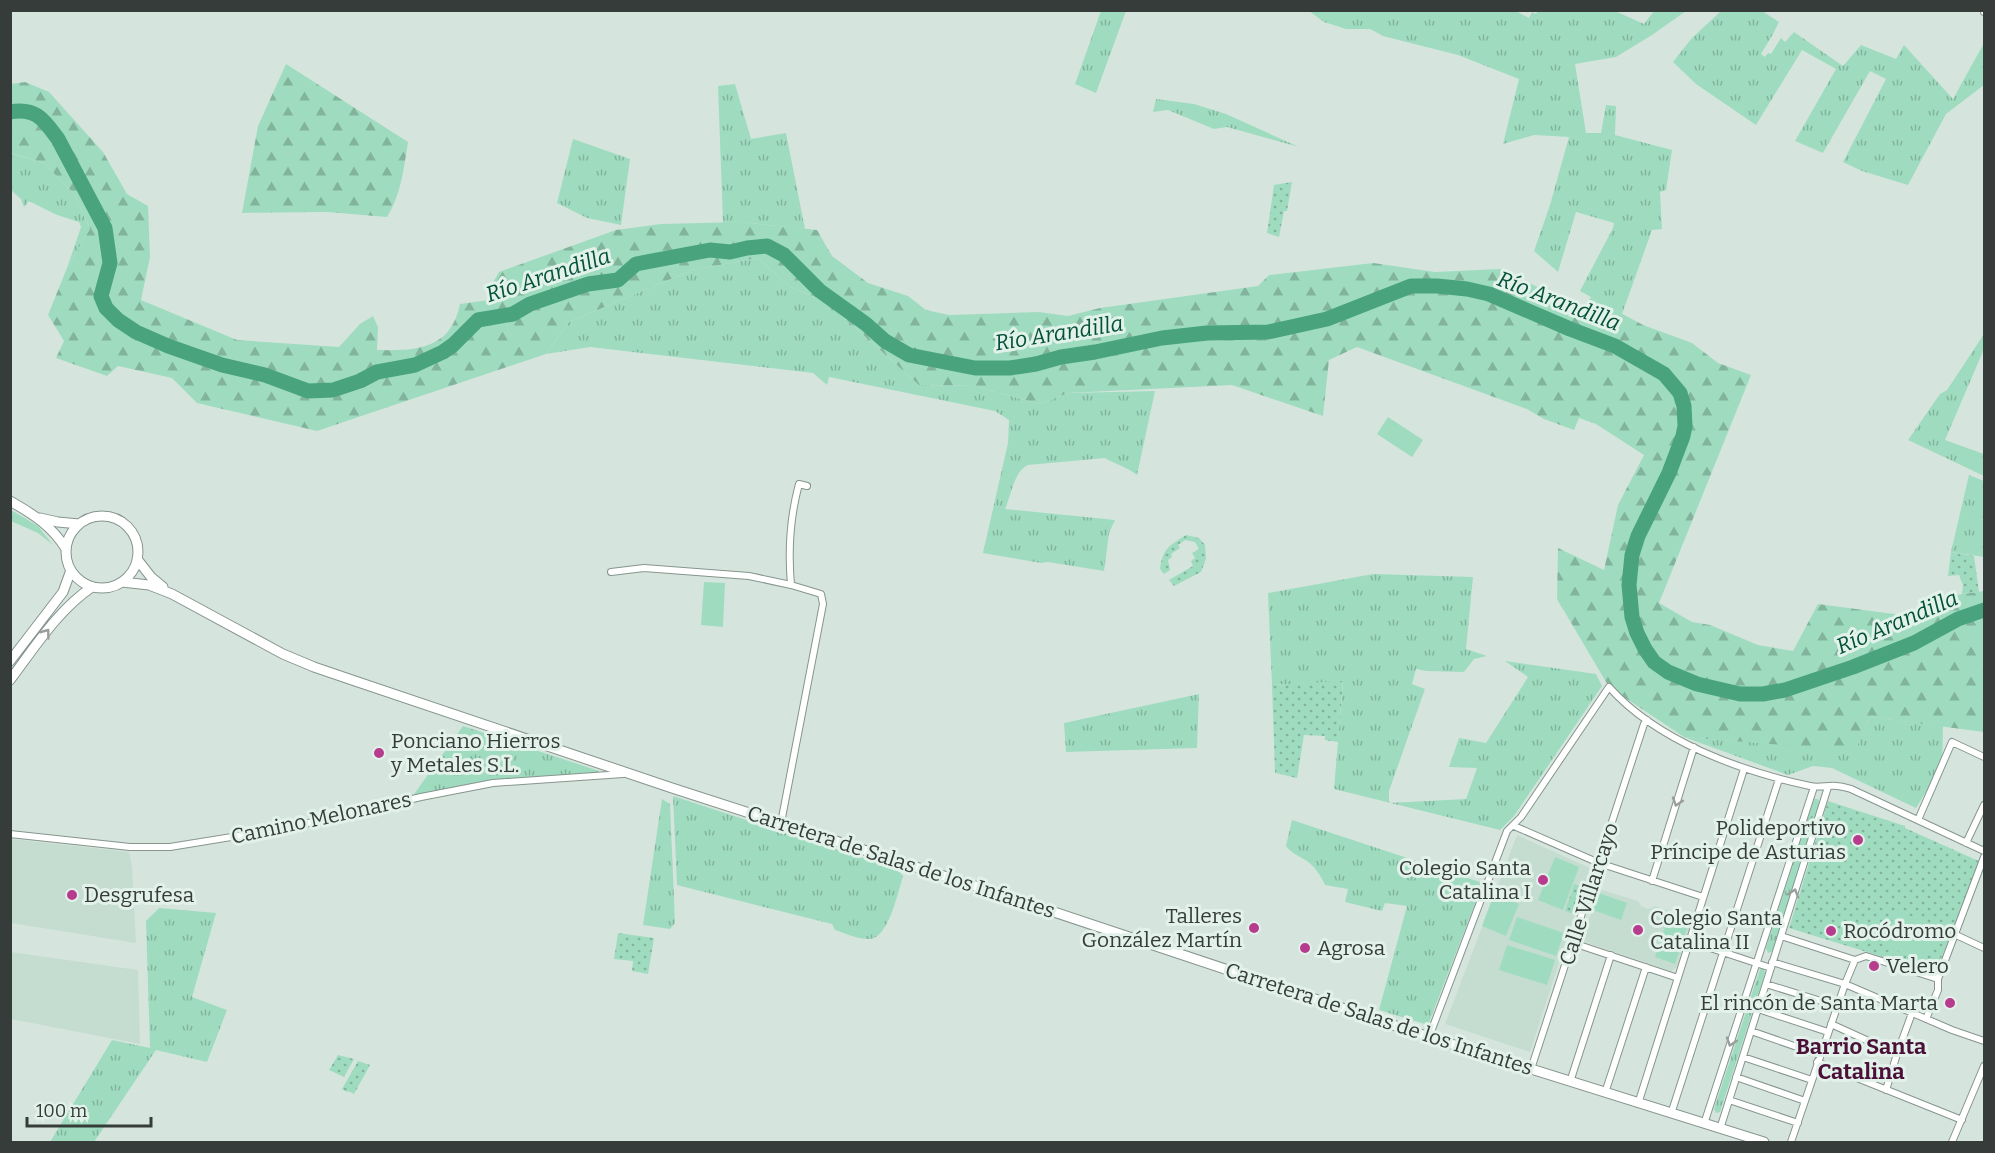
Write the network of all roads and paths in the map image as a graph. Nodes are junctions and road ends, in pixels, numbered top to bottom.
1 (807, 486) dead end
2 (10, 501) edge
3 (39, 518) junction
4 (79, 524) junction
5 (66, 549) junction
6 (138, 559) junction
7 (71, 570) junction
8 (611, 572) dead end
9 (122, 582) junction
10 (790, 585) junction
11 (92, 587) junction
12 (172, 594) junction
13 (10, 660) edge
14 (10, 680) edge
15 (1647, 720) junction
16 (1694, 747) junction
17 (1984, 756) edge
18 (1744, 769) junction
19 (632, 773) junction
20 (1779, 779) junction
21 (1814, 787) junction
22 (1827, 787) junction
23 (1984, 805) edge
24 (1918, 820) junction
25 (781, 823) junction
26 (1514, 826) junction
27 (10, 834) edge
28 (1966, 843) junction
29 (1984, 851) edge
30 (1984, 857) edge
31 (1599, 863) junction
32 (1652, 881) junction
33 (1703, 897) junction
34 (1954, 934) junction
35 (1781, 936) junction
36 (1689, 941) junction
37 (1573, 943) junction
38 (1984, 948) edge
39 (1723, 952) junction
40 (1611, 955) junction
41 (1855, 960) junction
42 (1756, 963) junction
43 (1772, 965) junction
44 (1646, 967) junction
45 (1678, 978) junction
46 (1938, 979) junction
47 (1766, 984) junction
48 (1845, 984) junction
49 (1837, 1006) junction
50 (1758, 1009) junction
51 (1912, 1013) junction
52 (1926, 1018) junction
53 (1831, 1024) junction
54 (1751, 1031) junction
55 (1828, 1032) junction
56 (1429, 1037) junction
57 (1984, 1041) edge
58 (1897, 1054) junction
59 (1820, 1055) junction
60 (1743, 1057) junction
61 (1817, 1062) junction
62 (1984, 1066) edge
63 (1531, 1069) junction
64 (1736, 1077) junction
65 (1812, 1080) junction
66 (1570, 1082) junction
67 (1886, 1090) junction
68 (1605, 1093) junction
69 (1729, 1100) junction
70 (1805, 1101) junction
71 (1638, 1104) junction
72 (1671, 1114) junction
73 (1962, 1120) junction
74 (1798, 1123) junction
75 (1706, 1125) junction
76 (1720, 1129) junction
77 (1764, 1143) edge
78 (1791, 1143) edge
79 (1952, 1143) edge

1 - 10 street
2 - 3 main road
3 - 4 main road
3 - 5 main road
4 - 5 main road
4 - 6 main road
5 - 7 main road
6 - 9 main road
6 - 12 main road, Carretera de Salas de los Infantes
7 - 11 main road
7 - 13 main road
8 - 10 street
9 - 11 main road
9 - 12 main road, Carretera de Salas de los Infantes
10 - 25 street
14 -> 11 main road
12 - 19 main road, Carretera de Salas de los Infantes
15 - 16 street
15 - 26 street
15 - 31 street, Calle Villarcayo
16 - 18 street
16 -> 32 street
17 - 24 street
18 - 20 street
18 - 33 street
19 - 25 main road, Carretera de Salas de los Infantes
19 - 27 street, Camino Melonares
20 - 21 street
20 - 39 street
21 - 22 street
21 - 42 street
22 - 24 street
35 -> 22 street
23 - 28 street
24 - 28 street
25 - 56 main road, Carretera de Salas de los Infantes
26 - 31 street
26 - 56 street
28 - 29 street
30 - 34 street
31 - 32 street
31 - 37 street, Calle Villarcayo
32 - 33 street
33 - 36 street
34 - 38 street
34 - 46 street
35 - 41 street
35 - 43 street
36 - 39 street
36 - 45 street
37 - 40 street
37 - 63 street, Calle Villarcayo
39 - 42 street
39 - 72 street
40 - 44 street
40 - 66 street
41 - 46 street
41 - 48 street
42 - 43 street
42 -> 75 street
43 - 47 street
43 - 48 street
44 - 45 street
44 - 68 street
45 - 71 street
46 - 52 street
47 - 49 street
47 - 50 street
48 - 49 street
48 - 51 street
49 - 53 street
50 - 54 street
50 - 55 street
51 - 52 street
51 - 58 street
52 - 57 street
53 - 55 street
53 - 58 street
54 - 59 street
54 - 60 street
55 - 59 street
56 - 63 main road, Carretera de Salas de los Infantes
58 - 67 street
59 - 61 street
60 - 64 street
60 - 65 street
61 - 65 street
61 - 67 street
62 - 73 street
63 - 66 main road, Carretera de Salas de los Infantes
64 - 69 street
64 - 70 street
65 - 70 street
66 - 68 main road, Carretera de Salas de los Infantes
67 - 73 street
68 - 71 main road, Carretera de Salas de los Infantes
69 - 74 street
69 - 76 street
70 - 74 street
71 - 72 main road, Carretera de Salas de los Infantes
72 - 75 main road, Carretera de Salas de los Infantes
73 - 79 street
74 - 78 street
75 - 76 main road, Carretera de Salas de los Infantes
76 - 77 main road, Carretera de Salas de los Infantes

